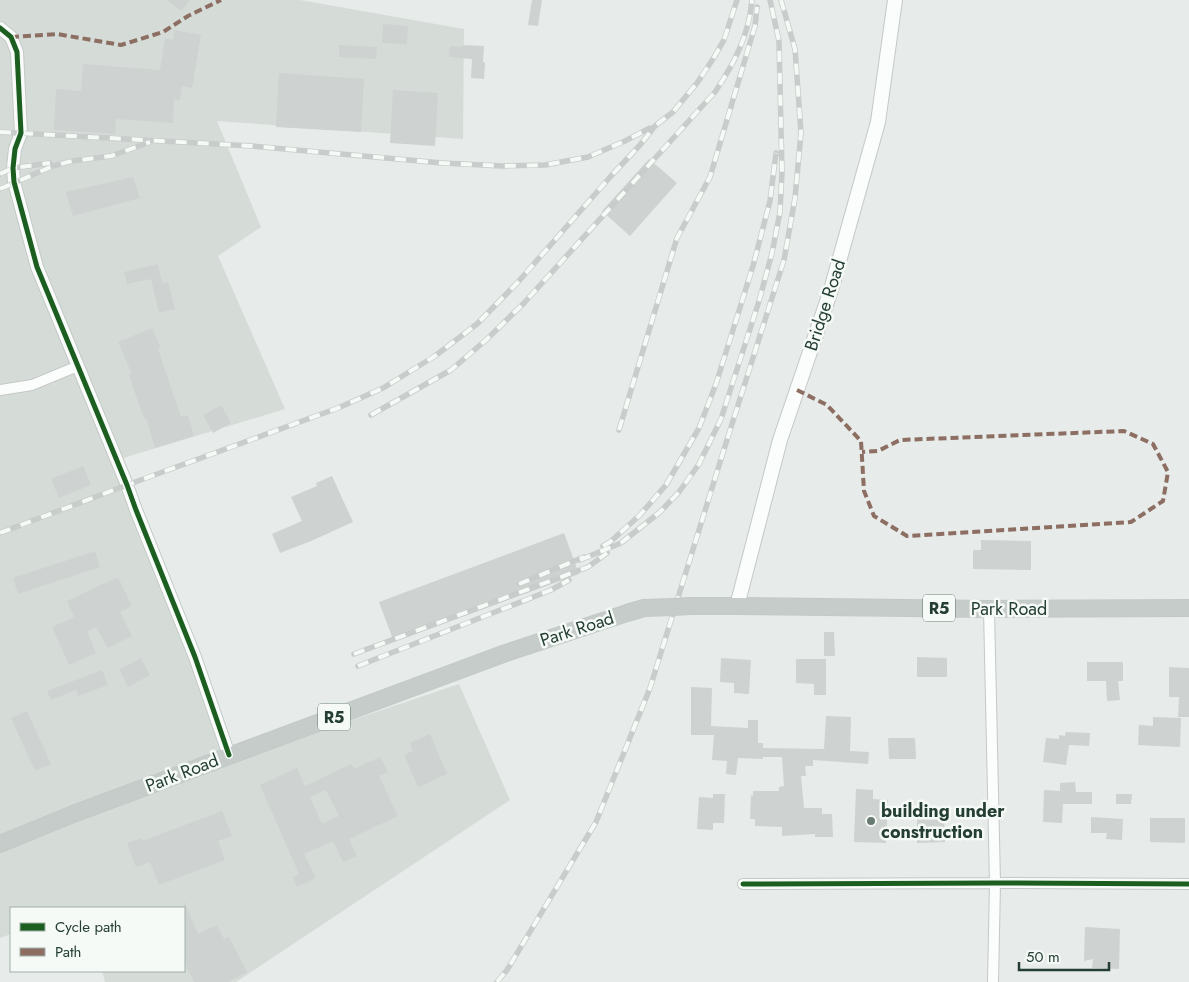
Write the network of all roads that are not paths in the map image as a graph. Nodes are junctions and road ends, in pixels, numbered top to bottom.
1 (895, 0) edge
2 (0, 28) edge
3 (78, 366) junction
4 (0, 390) edge
5 (737, 606) junction
6 (1189, 608) edge
7 (989, 609) junction
8 (229, 755) junction
9 (0, 844) edge
10 (995, 883) junction
11 (743, 884) dead end
12 (1189, 884) edge
13 (993, 982) edge

1 - 5 main road, Bridge Road
2 - 3 street
3 - 4 street
3 - 8 street
5 - 7 highway, Park Road / R5
5 - 8 highway, Park Road / R5, bridge
6 - 7 highway, Park Road / R5
7 - 10 street
8 - 9 highway, Park Road / R5
10 - 11 street
10 - 12 street
10 - 13 street

